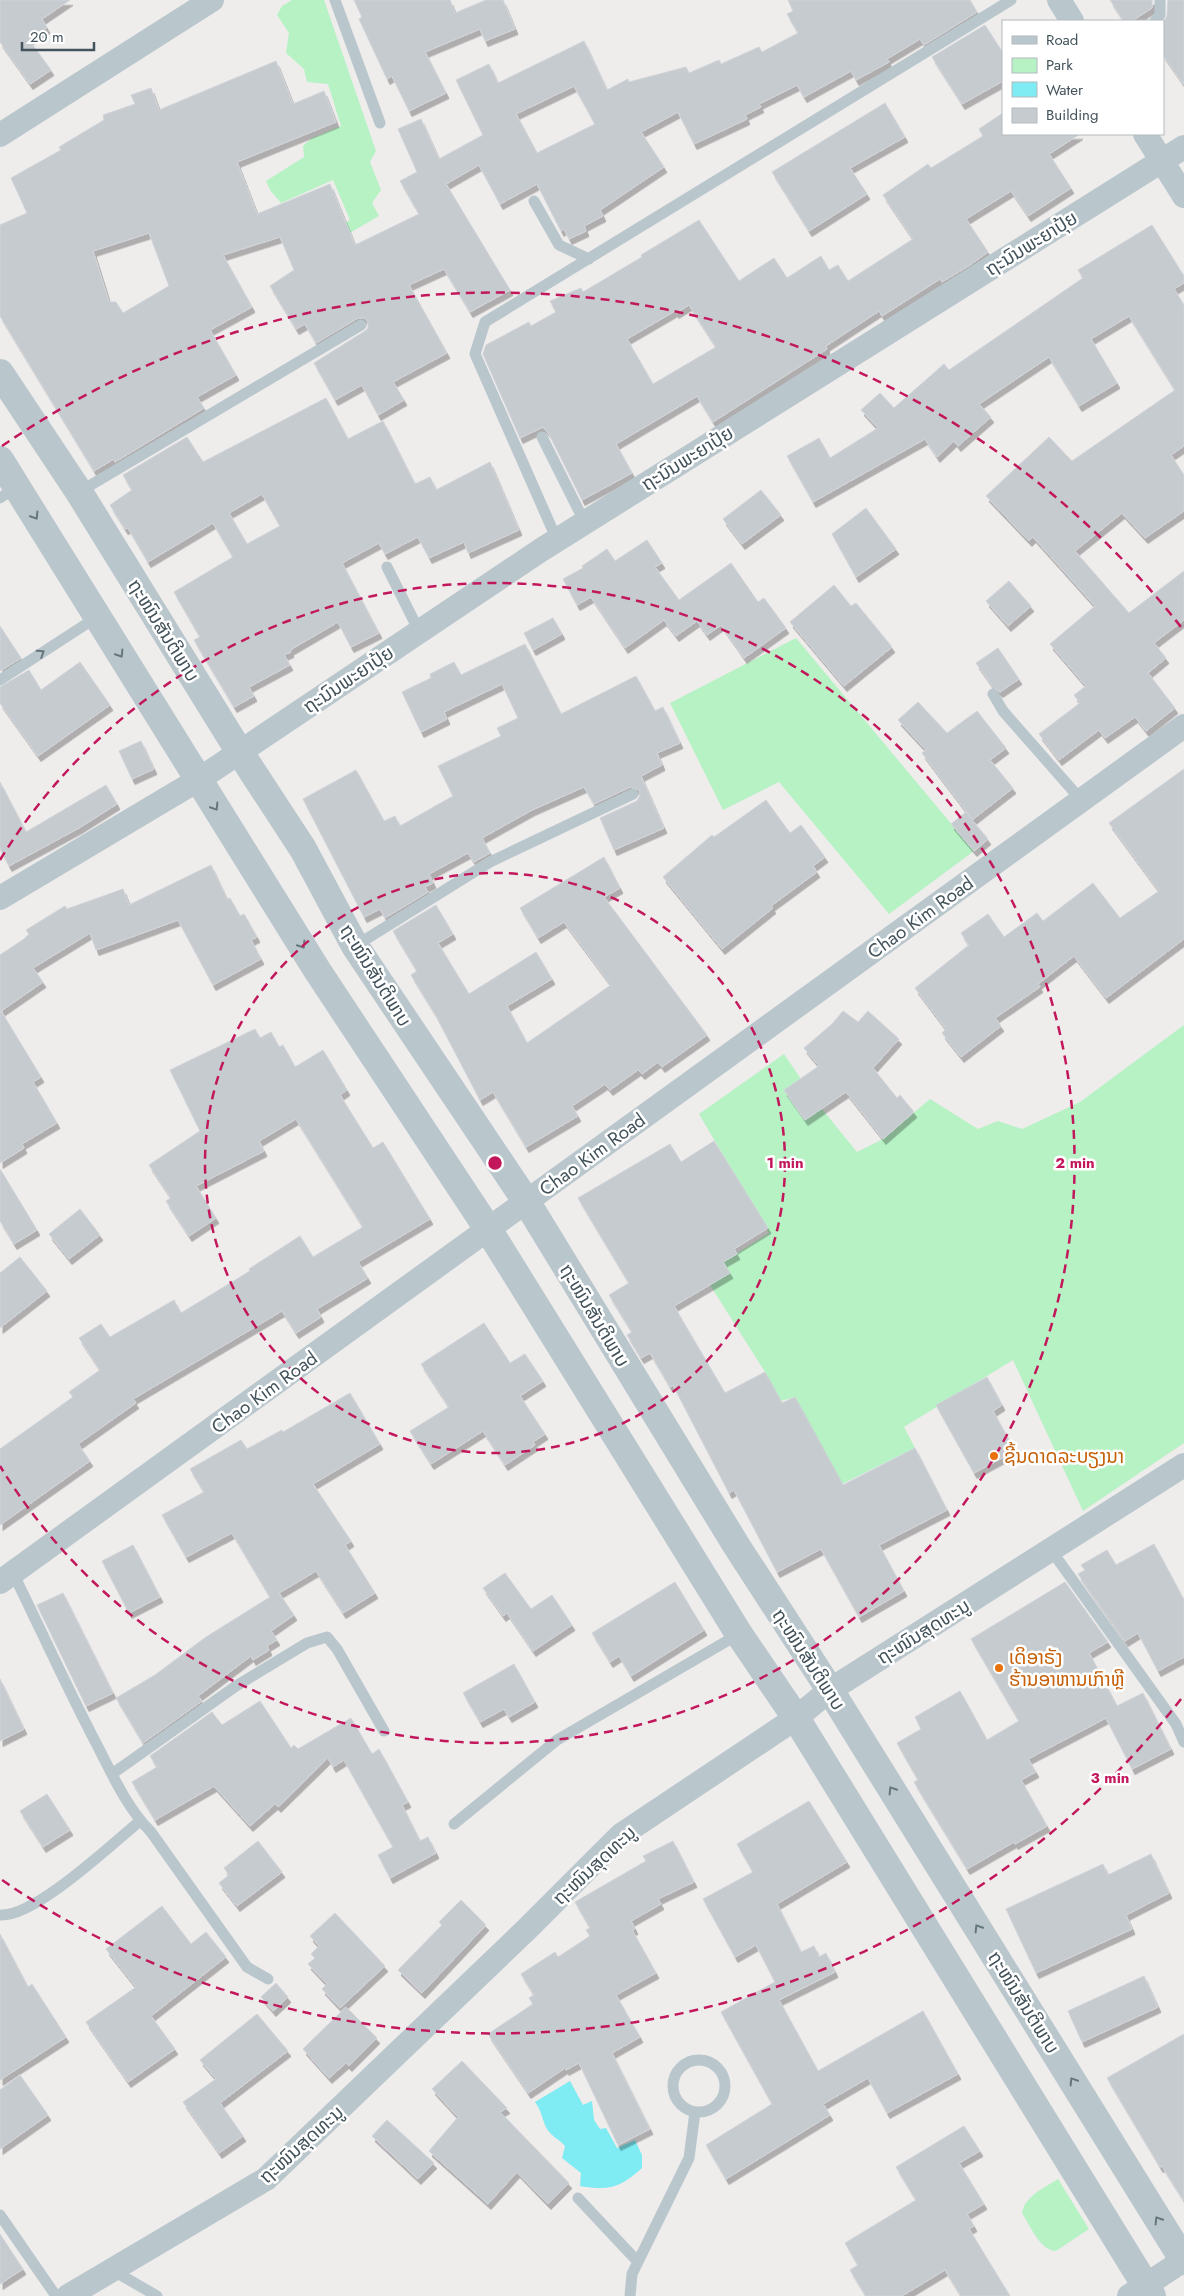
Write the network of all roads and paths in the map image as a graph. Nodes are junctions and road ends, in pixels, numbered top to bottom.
1 (212, 0) edge
2 (335, 0) edge
3 (1011, 0) edge
4 (1058, 0) edge
5 (1160, 0) edge
6 (1071, 20) edge
7 (1156, 20) edge
8 (380, 123) dead end
9 (0, 135) edge
10 (1146, 135) edge
11 (1184, 147) edge
12 (1162, 161) junction
13 (1184, 196) edge
14 (534, 201) dead end
15 (589, 259) junction
16 (361, 325) dead end
17 (0, 373) edge
18 (542, 437) dead end
19 (0, 460) edge
20 (8, 492) edge
21 (79, 492) junction
22 (585, 522) junction
23 (557, 540) junction
24 (387, 567) dead end
25 (97, 616) junction
26 (419, 631) junction
27 (0, 680) edge
28 (993, 694) dead end
29 (1184, 726) edge
30 (239, 751) junction
31 (198, 780) junction
32 (633, 794) dead end
33 (1082, 801) junction
34 (0, 898) edge
35 (355, 946) junction
36 (526, 1201) junction
37 (488, 1230) junction
38 (1184, 1465) edge
39 (1051, 1550) junction
40 (7, 1577) edge
41 (739, 1634) junction
42 (830, 1690) junction
43 (796, 1718) junction
44 (384, 1731) dead end
45 (1184, 1742) edge
46 (112, 1774) junction
47 (140, 1821) junction
48 (454, 1824) dead end
49 (0, 1915) edge
50 (268, 1978) dead end
51 (694, 2112) junction
52 (578, 2198) dead end
53 (0, 2215) edge
54 (1184, 2261) edge
55 (638, 2262) junction
56 (112, 2270) junction
57 (1142, 2292) edge
58 (56, 2296) edge
59 (68, 2296) edge
60 (157, 2296) edge
61 (630, 2296) edge

1 - 9 street
2 - 8 lane
3 - 15 lane
4 - 6 street
5 - 7 lane
10 - 12 street
11 - 12 street, ຖະນົນພະຍາປຸ້ຍ
12 - 13 street
12 - 22 street, ຖະນົນພະຍາປຸ້ຍ
14 - 15 lane
15 - 23 lane
16 - 21 lane
17 - 21 street, ຖະໜົນສັນຕິພາບ
18 - 22 lane
19 - 20 street
20 -> 25 street
21 - 30 street, ຖະໜົນສັນຕິພາບ
22 - 23 street, ຖະນົນພະຍາປຸ້ຍ
23 - 26 street, ຖະນົນພະຍາປຸ້ຍ
24 - 26 lane
27 -> 25 lane
25 -> 31 street
26 - 30 street, ຖະນົນພະຍາປຸ້ຍ
28 - 33 lane
29 - 33 street, Chao Kim Road
30 - 31 street, ຖະນົນພະຍາປຸ້ຍ
30 - 35 street, ຖະໜົນສັນຕິພາບ
31 - 34 street, ຖະນົນພະຍາປຸ້ຍ
31 -> 37 street
32 - 35 lane
33 - 36 street, Chao Kim Road
35 - 36 street, ຖະໜົນສັນຕິພາບ
36 - 37 street, Chao Kim Road
36 - 42 street, ຖະໜົນສັນຕິພາບ
37 - 40 street, Chao Kim Road
37 - 41 street
38 - 39 street, ຖະໜົນສຸດທະນູ
39 - 42 street, ຖະໜົນສຸດທະນູ
39 - 45 lane
40 - 46 lane
41 - 43 street
41 - 48 lane
42 - 43 street, ຖະໜົນສຸດທະນູ
54 -> 42 street, ຖະໜົນສັນຕິພາບ
43 - 56 street, ຖະໜົນສຸດທະນູ
43 - 57 street
44 - 46 lane
46 - 47 lane
47 - 49 lane
47 - 50 lane
51 - 51 lane
51 - 55 lane
52 - 55 lane
53 - 58 lane
54 - 57 street
55 - 61 lane
56 - 59 street, ຖະໜົນສຸດທະນູ
56 - 60 lane

